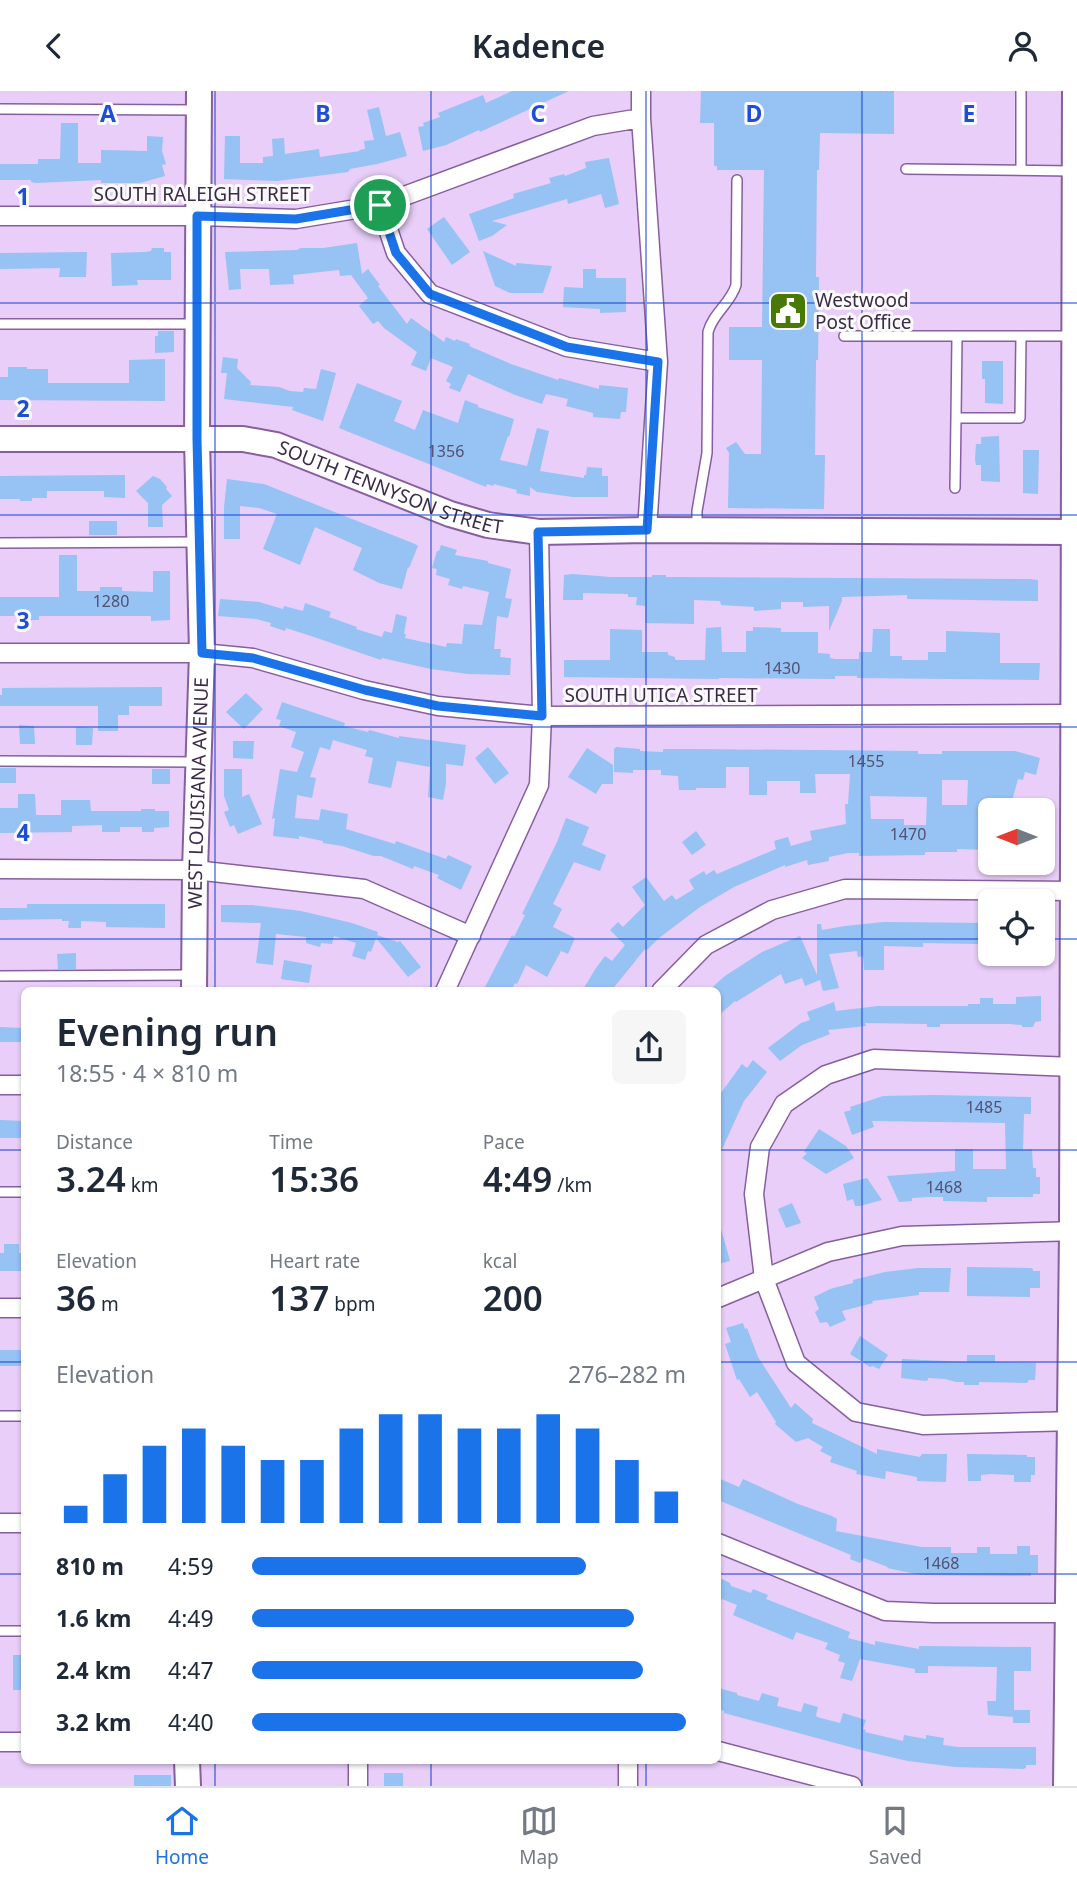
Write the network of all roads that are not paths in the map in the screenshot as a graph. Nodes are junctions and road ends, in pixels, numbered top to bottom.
1 (640, 91) edge
2 (1021, 91) edge
3 (1075, 91) edge
4 (199, 100) edge
5 (0, 109) edge
6 (640, 118) junction
7 (1076, 145) edge
8 (906, 169) dead end
9 (1021, 170) junction
10 (1074, 171) junction
11 (737, 180) dead end
12 (380, 205) junction
13 (0, 216) edge
14 (197, 216) junction
15 (0, 324) edge
16 (197, 324) junction
17 (844, 335) dead end
18 (957, 336) junction
19 (1021, 336) junction
20 (1076, 336) edge
21 (658, 362) junction
22 (956, 418) junction
23 (0, 439) edge
24 (197, 439) junction
25 (955, 488) dead end
26 (647, 530) junction
27 (697, 530) junction
28 (538, 532) junction
29 (1075, 532) edge
30 (0, 543) edge
31 (199, 543) junction
32 (0, 653) edge
33 (202, 653) junction
34 (1075, 714) edge
35 (542, 716) junction
36 (0, 761) edge
37 (198, 762) junction
38 (1075, 808) edge
39 (0, 869) edge
40 (195, 870) junction
41 (1073, 891) junction
42 (471, 936) junction
43 (1075, 960) edge
44 (0, 976) edge
45 (195, 983) edge
46 (447, 987) edge
47 (665, 987) edge
48 (1073, 1067) junction
49 (0, 1085) edge
50 (21, 1085) edge
51 (0, 1192) edge
52 (21, 1192) edge
53 (1074, 1231) edge
54 (764, 1279) junction
55 (721, 1297) edge
56 (0, 1308) edge
57 (21, 1308) edge
58 (0, 1416) edge
59 (21, 1416) edge
60 (1073, 1421) edge
61 (0, 1523) edge
62 (21, 1523) edge
63 (721, 1544) edge
64 (1073, 1613) edge
65 (0, 1631) edge
66 (21, 1631) edge
67 (0, 1742) edge
68 (21, 1742) edge
69 (721, 1752) edge
70 (187, 1764) edge
71 (358, 1764) edge
72 (628, 1764) edge
73 (188, 1786) edge
74 (358, 1786) edge
75 (628, 1786) edge
76 (852, 1786) edge
77 (1066, 1786) edge

1 - 6 street
2 - 9 lane
3 - 7 street
4 - 5 lane
4 - 14 street, WEST LOUISIANA AVENUE
6 - 12 street, SOUTH RALEIGH STREET
6 - 21 street
7 - 10 street
8 - 9 lane
9 - 10 lane
10 - 20 street
11 - 27 lane
12 - 14 street, SOUTH RALEIGH STREET
12 - 21 street
13 - 14 street, SOUTH RALEIGH STREET
14 - 16 street, WEST LOUISIANA AVENUE
15 - 16 lane
16 - 24 street, WEST LOUISIANA AVENUE
17 - 18 lane
18 - 19 lane
18 - 22 lane
19 - 20 lane
19 - 22 lane
20 - 29 street
21 - 26 street
22 - 25 lane
23 - 24 street, SOUTH TENNYSON STREET
24 - 28 street, SOUTH TENNYSON STREET
24 - 31 street, WEST LOUISIANA AVENUE
26 - 27 street, SOUTH TENNYSON STREET
26 - 28 street, SOUTH TENNYSON STREET
27 - 29 street, SOUTH TENNYSON STREET
28 - 35 street
29 - 34 street
30 - 31 lane
31 - 33 street, WEST LOUISIANA AVENUE
32 - 33 street, SOUTH UTICA STREET
33 - 35 street, SOUTH UTICA STREET
33 - 37 street, WEST LOUISIANA AVENUE
34 - 35 street, SOUTH UTICA STREET
34 - 38 street
35 - 42 street
36 - 37 lane
37 - 40 street, WEST LOUISIANA AVENUE
38 - 41 street
39 - 40 street
40 - 42 street
40 - 45 street, WEST LOUISIANA AVENUE
41 - 43 street
41 - 47 street
42 - 46 street
43 - 48 street
44 - 45 lane
48 - 53 street
48 - 54 street
49 - 50 street
51 - 52 lane
53 - 54 street
53 - 60 street
54 - 55 street
54 - 60 street
56 - 57 street
58 - 59 lane
60 - 64 street
61 - 62 street
63 - 64 street
64 - 77 street
65 - 66 lane
67 - 68 street
69 - 76 street
70 - 73 street
71 - 74 street
72 - 75 street

